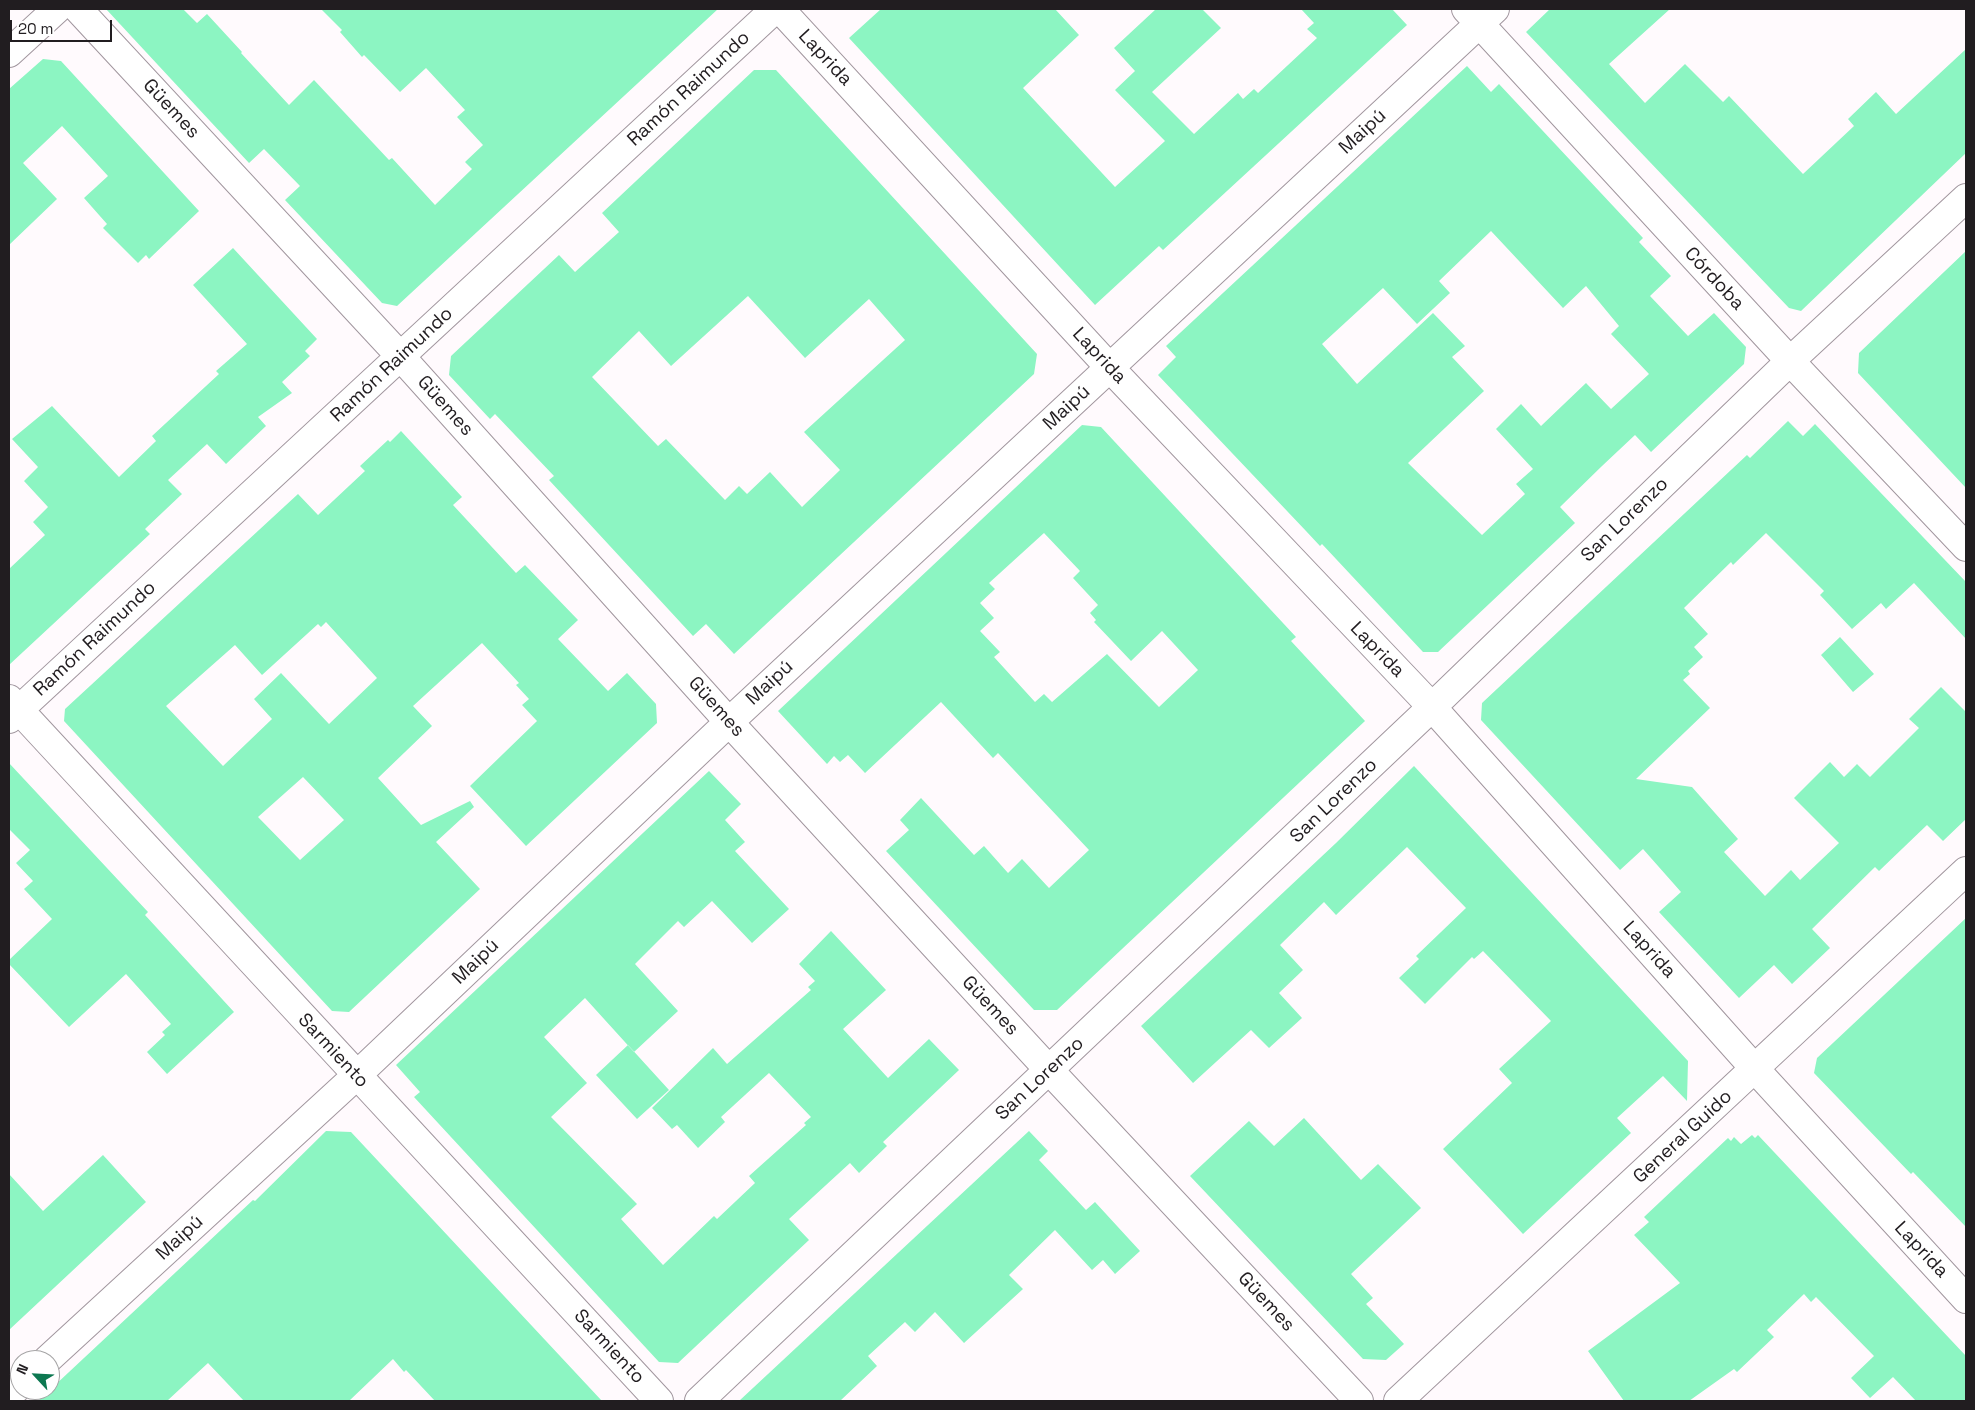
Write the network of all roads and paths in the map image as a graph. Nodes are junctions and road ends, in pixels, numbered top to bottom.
1 (56, 9) edge
2 (78, 9) edge
3 (775, 9) edge
4 (780, 9) edge
5 (1480, 14) edge
6 (9, 53) edge
7 (1966, 198) edge
8 (401, 357) junction
9 (1790, 361) junction
10 (1110, 368) junction
11 (1966, 547) edge
12 (1432, 707) junction
13 (12, 709) edge
14 (729, 722) junction
15 (1966, 871) edge
16 (1755, 1069) junction
17 (1050, 1070) junction
18 (356, 1076) junction
19 (1966, 1299) edge
20 (58, 1350) edge
21 (659, 1401) edge
22 (699, 1401) edge
23 (1359, 1401) edge
24 (1398, 1401) edge

1 - 6 street
2 - 8 street, Güemes
3 - 8 street, Ramón Raimundo
4 - 10 street, Laprida
5 - 9 street, Córdoba
5 - 10 street, Maipú
7 - 9 street, San Lorenzo
8 - 13 street, Ramón Raimundo
8 - 14 street, Güemes
9 - 11 street, Córdoba
9 - 12 street, San Lorenzo
10 - 12 street, Laprida
10 - 14 street, Maipú
12 - 16 street, Laprida
12 - 17 street, San Lorenzo
13 - 18 street, Sarmiento
14 - 17 street, Güemes
14 - 18 street, Maipú
15 - 16 street, General Guido
16 - 19 street, Laprida
16 - 24 street, General Guido
17 - 22 street, San Lorenzo
17 - 23 street, Güemes
18 - 20 street, Maipú
18 - 21 street, Sarmiento

